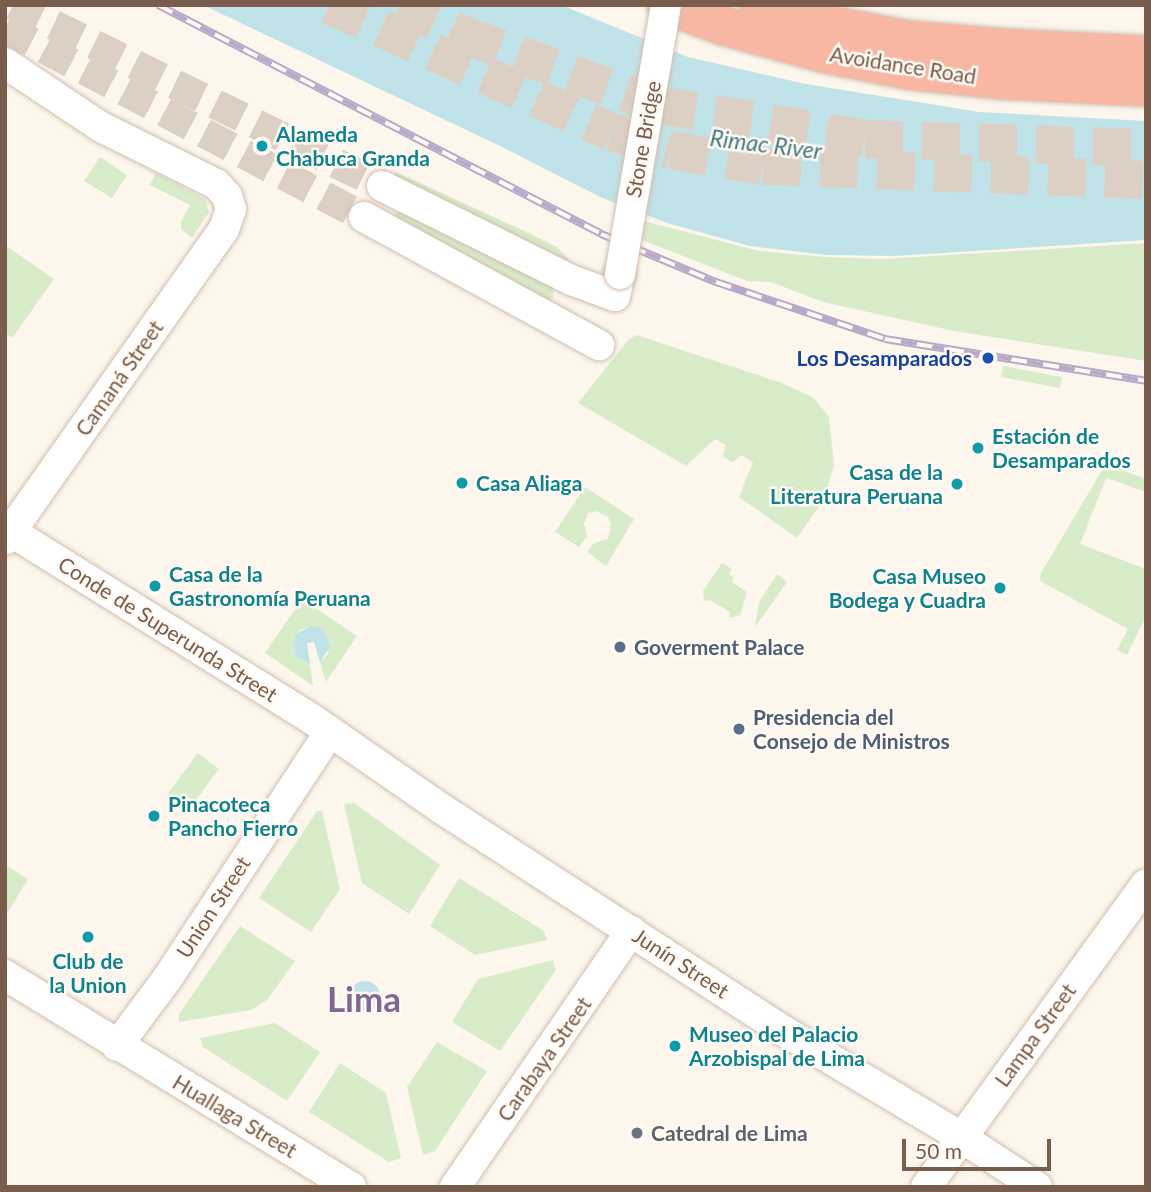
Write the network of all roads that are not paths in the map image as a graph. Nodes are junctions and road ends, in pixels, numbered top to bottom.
1 (667, 5) edge
2 (761, 5) edge
3 (1146, 55) edge
4 (5, 62) edge
5 (1146, 87) edge
6 (382, 186) tunnel mouth
7 (364, 217) tunnel mouth
8 (599, 345) dead end
9 (7, 533) edge
10 (330, 732) junction
11 (1146, 884) edge
12 (631, 931) junction
13 (5, 975) edge
14 (117, 1046) junction
15 (961, 1137) junction
16 (351, 1187) edge
17 (455, 1187) edge
18 (926, 1187) edge
19 (1037, 1187) edge

1 - 5 highway, Avoidance Road
1 - 6 street, Stone Bridge, bridge
2 - 3 highway, Avoidance Road
4 - 9 street, Camaná Street
7 - 8 street
9 - 10 street, Conde de Superunda Street
10 - 12 street, Junín Street
10 - 14 street, Union Street
11 - 15 street, Lampa Street
12 - 15 street, Junín Street
12 - 17 street, Carabaya Street
13 - 14 street, Huallaga Street
14 - 16 street, Huallaga Street
15 - 18 street, Lampa Street
15 - 19 street, Junín Street

